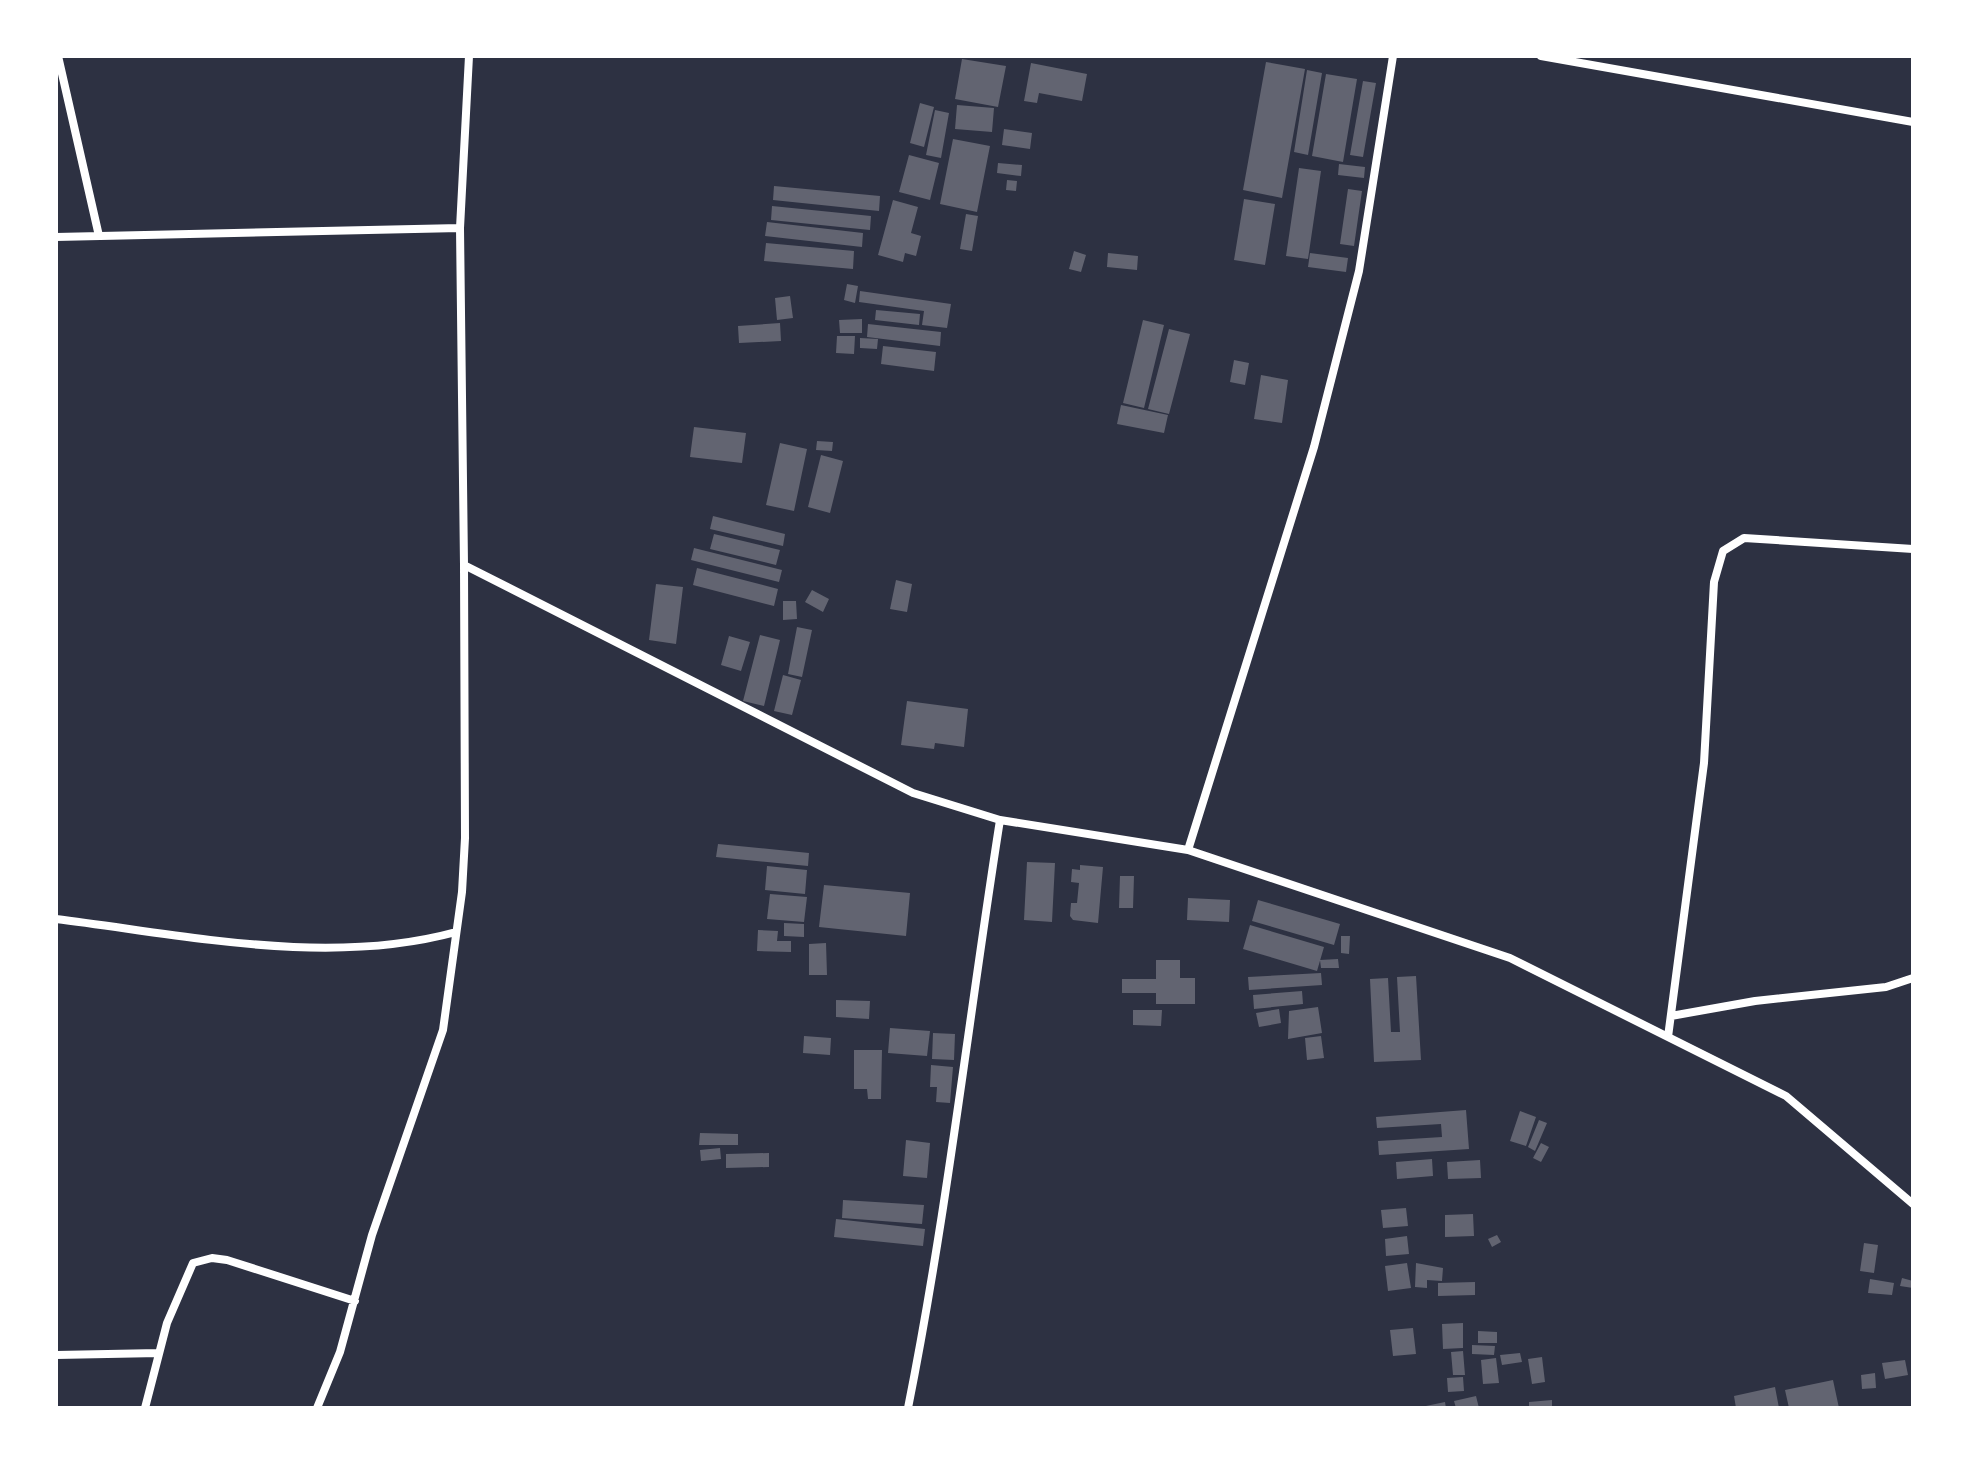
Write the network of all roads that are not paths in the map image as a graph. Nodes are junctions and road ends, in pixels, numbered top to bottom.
1 (58, 56) edge
2 (469, 56) edge
3 (1393, 56) edge
4 (1541, 56) edge
5 (1913, 122) edge
6 (460, 228) junction
7 (99, 236) junction
8 (56, 237) edge
9 (1913, 549) edge
10 (464, 565) junction
11 (1000, 820) junction
12 (1188, 850) junction
13 (56, 919) edge
14 (456, 932) junction
15 (1913, 978) edge
16 (1671, 1016) junction
17 (1668, 1037) junction
18 (1913, 1204) edge
19 (355, 1301) junction
20 (159, 1353) junction
21 (56, 1355) edge
22 (145, 1408) edge
23 (317, 1408) edge
24 (908, 1408) edge

1 - 7 street
2 - 6 street
3 - 12 street
4 - 5 street
6 - 7 street
6 - 10 street
7 - 8 street
9 - 16 street
10 - 11 street
10 - 14 street
11 - 12 street
11 - 24 street
12 - 17 street
13 - 14 street
14 - 19 street
15 - 16 street
16 - 17 street
17 - 18 street
19 - 20 street
19 - 23 street
20 - 21 street
20 - 22 street

